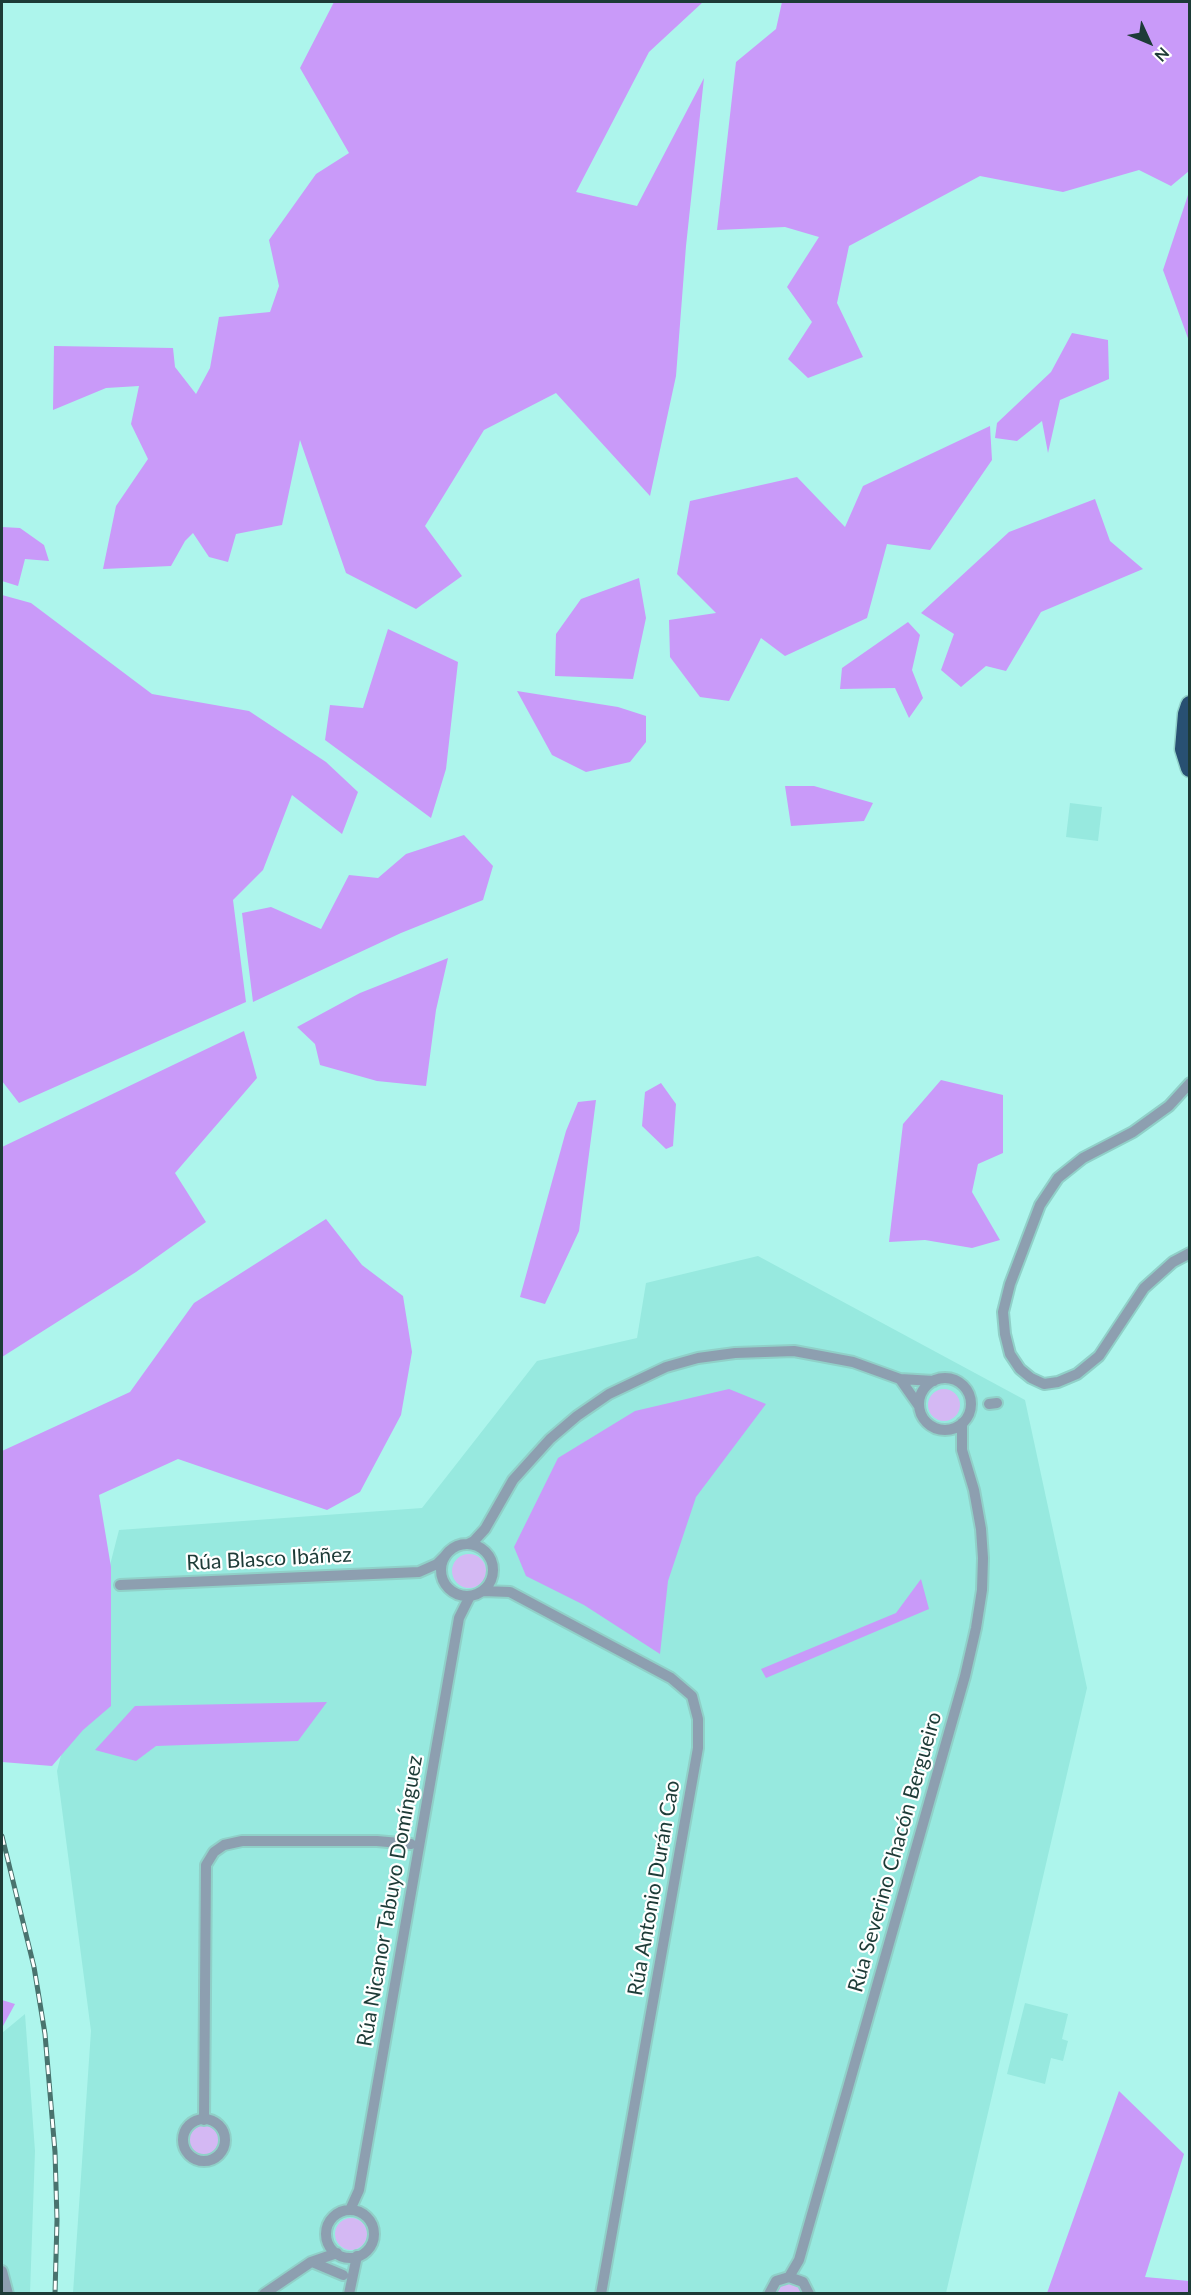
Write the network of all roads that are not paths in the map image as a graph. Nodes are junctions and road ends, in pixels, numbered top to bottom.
1 (1190, 705) edge
2 (1190, 768) edge
3 (1190, 1083) edge
4 (1190, 1253) edge
5 (900, 1379) junction
6 (934, 1380) junction
7 (919, 1406) junction
8 (962, 1423) junction
9 (949, 1430) junction
10 (962, 1450) junction
11 (485, 1529) junction
12 (468, 1544) junction
13 (487, 1553) junction
14 (445, 1556) junction
15 (494, 1571) junction
16 (419, 1572) junction
17 (120, 1585) dead end
18 (451, 1590) junction
19 (483, 1591) junction
20 (510, 1592) junction
21 (470, 1596) junction
22 (459, 1618) junction
23 (411, 1844) dead end
24 (204, 2120) dead end
25 (358, 2190) junction
26 (350, 2210) junction
27 (368, 2218) junction
28 (326, 2237) junction
29 (340, 2255) junction
30 (357, 2256) junction
31 (799, 2260) junction
32 (311, 2262) junction
33 (2, 2271) edge
34 (343, 2275) junction
35 (789, 2277) junction
36 (802, 2282) junction
37 (349, 2290) edge
38 (8, 2294) edge
39 (264, 2294) edge
40 (601, 2294) edge
41 (769, 2294) edge
42 (809, 2294) edge

1 - 2 highway
3 - 4 street
5 - 6 street
5 - 7 street
5 - 11 street
6 - 7 street
6 - 8 street
7 - 9 street
8 - 9 street
8 - 10 street, Rúa Severino Chacón Bergueiro
9 - 10 street, Rúa Severino Chacón Bergueiro
10 - 31 street, Rúa Severino Chacón Bergueiro
11 - 12 street
11 - 13 street
12 - 13 street
12 - 14 street
13 - 15 street
14 - 16 street, Rúa Blasco Ibáñez
14 - 18 street
15 - 19 street
15 - 20 street, Rúa Antonio Durán Cao
16 - 17 street, Rúa Blasco Ibáñez
16 - 18 street
18 - 21 street
18 - 22 street, Rúa Nicanor Tabuyo Domínguez
19 - 20 street, Rúa Antonio Durán Cao
19 - 21 street
20 - 40 street, Rúa Antonio Durán Cao
21 - 22 street, Rúa Nicanor Tabuyo Domínguez
22 - 25 street, Rúa Nicanor Tabuyo Domínguez
23 - 24 street
25 - 26 street, Rúa Nicanor Tabuyo Domínguez
25 - 27 street, Rúa Nicanor Tabuyo Domínguez
26 - 27 street
26 - 28 street
27 - 30 street
28 - 29 street
28 - 32 street
29 - 30 street
29 - 32 street
29 - 34 street
30 - 37 street
31 - 35 street, Rúa Severino Chacón Bergueiro
31 - 36 street, Rúa Severino Chacón Bergueiro
32 - 34 street
32 - 39 street
33 - 38 street
34 - 37 street
35 - 36 street
35 - 41 street, Rúa Severino Chacón Bergueiro
36 - 42 street

